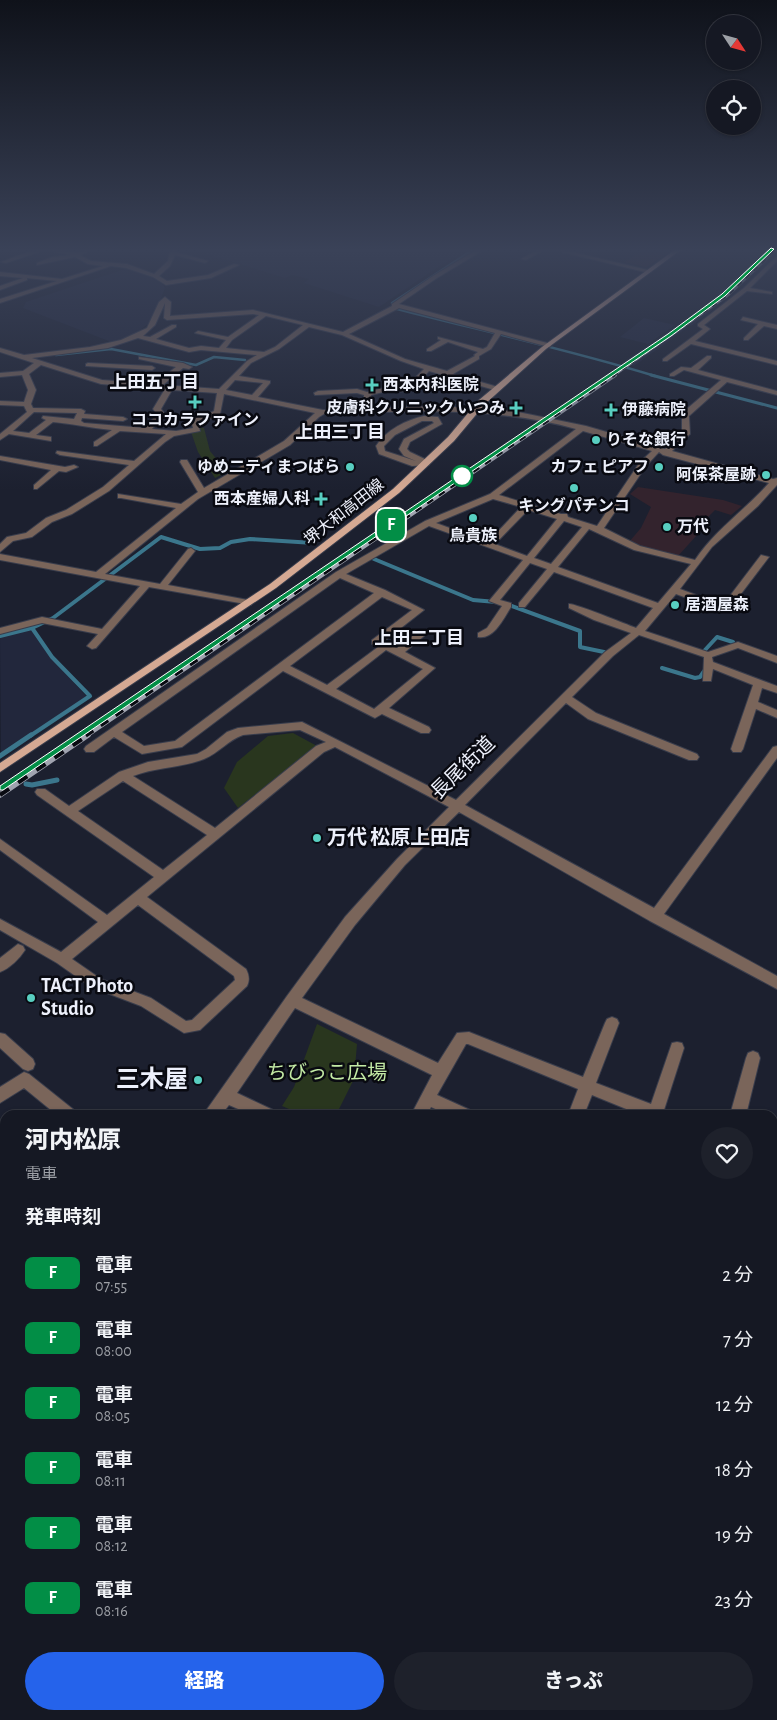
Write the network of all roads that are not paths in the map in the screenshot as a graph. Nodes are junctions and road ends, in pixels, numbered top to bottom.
1 (147, 329) edge
2 (168, 329) edge
3 (241, 329) edge
4 (302, 329) edge
5 (327, 329) edge
6 (353, 329) edge
7 (481, 329) edge
8 (570, 329) edge
9 (707, 329) edge
10 (756, 329) edge
11 (198, 332) dead end
12 (344, 334) junction
13 (498, 334) junction
14 (137, 336) junction
15 (229, 338) junction
16 (746, 339) dead end
17 (150, 340) junction
18 (690, 342) junction
19 (547, 346) junction
20 (0, 350) edge
21 (221, 350) junction
22 (429, 350) dead end
23 (264, 354) junction
24 (479, 355) junction
25 (22, 357) junction
26 (79, 357) dead end
27 (709, 357) dead end
28 (141, 358) dead end
29 (6, 360) dead end
30 (156, 360) junction
31 (665, 360) dead end
32 (39, 363) junction
33 (777, 363) edge
34 (88, 365) junction
35 (152, 368) junction
36 (428, 368) junction
37 (692, 371) junction
38 (25, 373) junction
39 (71, 373) junction
40 (447, 374) junction
41 (0, 375) edge
42 (672, 375) dead end
43 (235, 378) junction
44 (726, 380) junction
45 (144, 386) junction
46 (158, 387) junction
47 (170, 387) junction
48 (495, 389) junction
49 (221, 391) junction
50 (318, 393) dead end
51 (777, 393) edge
52 (367, 394) junction
53 (254, 398) junction
54 (0, 404) edge
55 (29, 410) junction
56 (370, 410) junction
57 (476, 410) junction
58 (323, 412) junction
59 (79, 419) junction
60 (122, 419) dead end
61 (51, 420) junction
62 (119, 428) junction
63 (583, 428) junction
64 (148, 429) junction
65 (9, 432) junction
66 (176, 433) junction
67 (31, 435) junction
68 (0, 438) edge
69 (48, 438) dead end
70 (97, 444) dead end
71 (657, 450) junction
72 (60, 453) dead end
73 (666, 453) junction
74 (0, 458) edge
75 (184, 462) dead end
76 (426, 462) junction
77 (134, 463) junction
78 (74, 467) dead end
79 (58, 468) junction
80 (776, 482) edge
81 (37, 487) dead end
82 (202, 492) junction
83 (121, 496) dead end
84 (493, 496) junction
85 (527, 506) junction
86 (183, 507) junction
87 (564, 516) junction
88 (428, 523) junction
89 (588, 525) junction
90 (600, 529) junction
91 (490, 546) junction
92 (0, 549) edge
93 (191, 551) dead end
94 (0, 557) edge
95 (764, 557) dead end
96 (528, 559) junction
97 (697, 563) junction
98 (552, 568) junction
99 (339, 574) junction
100 (98, 576) junction
101 (146, 585) junction
102 (161, 588) junction
103 (674, 590) junction
104 (382, 592) junction
105 (248, 603) junction
106 (522, 605) dead end
107 (572, 606) dead end
108 (659, 608) junction
109 (0, 630) edge
110 (639, 631) junction
111 (104, 632) junction
112 (482, 635) dead end
113 (419, 636) dead end
114 (92, 646) dead end
115 (385, 646) junction
116 (399, 652) junction
117 (708, 660) junction
118 (777, 660) edge
119 (282, 666) junction
120 (707, 679) dead end
121 (759, 683) junction
122 (328, 690) junction
123 (777, 690) edge
124 (568, 698) junction
125 (752, 704) junction
126 (382, 709) junction
127 (777, 714) edge
128 (425, 730) dead end
129 (114, 732) junction
130 (338, 744) junction
131 (90, 748) dead end
132 (737, 749) dead end
133 (777, 750) edge
134 (692, 757) dead end
135 (0, 768) edge
136 (123, 775) junction
137 (41, 792) dead end
138 (456, 805) junction
139 (70, 811) junction
140 (215, 834) junction
141 (0, 844) edge
142 (163, 876) junction
143 (137, 897) junction
144 (655, 917) junction
145 (107, 922) junction
146 (0, 924) edge
147 (18, 950) dead end
148 (62, 959) junction
149 (0, 966) edge
150 (777, 983) edge
151 (292, 1000) junction
152 (612, 1023) dead end
153 (0, 1039) edge
154 (677, 1048) dead end
155 (753, 1058) dead end
156 (28, 1064) dead end
157 (441, 1072) junction
158 (588, 1086) junction
159 (0, 1096) edge
160 (227, 1096) junction
161 (428, 1098) junction
162 (63, 1110) edge
163 (215, 1110) edge
164 (257, 1110) edge
165 (422, 1110) edge
166 (454, 1110) edge
167 (578, 1110) edge
168 (647, 1110) edge
169 (658, 1110) edge
170 (739, 1110) edge

1 - 14 street
2 - 17 street
3 - 15 street
4 - 23 street
5 - 12 street
6 - 12 street
7 - 13 street
8 - 19 main road, 堺大和高田線
9 - 18 street
10 - 16 street
11 - 15 street
12 - 36 street
13 - 19 street
13 - 24 street
14 - 17 street
14 - 25 street
15 - 21 street
17 - 21 street
18 - 31 street
18 - 33 street
19 - 48 main road, 堺大和高田線
20 - 25 street
21 - 23 street
22 - 24 street
23 - 43 street
24 - 40 street
25 - 29 street
25 - 32 street
26 - 34 street
27 - 37 street
28 - 30 street
30 - 35 street
30 - 46 street
32 - 38 street
32 - 39 street
34 - 35 street
34 - 39 street
35 - 45 street
36 - 40 street
36 - 52 street
37 - 42 street
37 - 44 street
38 - 41 street
38 - 55 street
39 - 45 street
40 - 48 street
43 - 49 street
43 - 53 street
44 - 51 street
44 - 73 street
45 - 46 street
46 - 47 street
47 - 49 street
47 - 64 street
48 - 57 main road, 堺大和高田線
49 - 53 street
49 - 66 street
50 - 52 street
52 - 56 street
53 - 58 street
54 - 55 street
55 - 59 street
55 - 61 street
55 - 65 street
56 - 57 street
56 - 58 street
57 - 63 street
57 - 76 main road, 堺大和高田線
58 - 82 street
59 - 60 street
59 - 61 street
59 - 62 street
61 - 67 street
62 - 64 street
62 - 70 street
63 - 71 street
63 - 84 street
64 - 66 street
65 - 67 street
65 - 68 street
66 - 77 street
67 - 69 street
71 - 73 street
71 - 90 street
72 - 77 street
73 - 80 street
74 - 79 street
75 - 82 street
76 - 76 street
76 - 105 main road, 堺大和高田線
77 - 92 street
78 - 79 street
79 - 81 street
80 - 97 street, 長尾街道
82 - 86 street
83 - 86 street
84 - 85 street
84 - 88 street
85 - 87 street
85 - 91 street
86 - 100 street
87 - 89 street
87 - 96 street
88 - 91 street
88 - 99 street
89 - 90 street
89 - 98 street
90 - 97 street
91 - 96 street
93 - 102 street
94 - 100 street
95 - 103 street
96 - 98 street
96 - 112 street
97 - 103 street, 長尾街道
98 - 106 street
98 - 108 street
99 - 104 street
99 - 129 street
100 - 101 street
101 - 102 street
101 - 111 street
102 - 105 street
103 - 108 street, 長尾街道
104 - 115 street
104 - 119 street
105 - 135 main road, 堺大和高田線
107 - 110 street
108 - 110 street, 長尾街道
109 - 111 street
110 - 117 street
110 - 124 street, 長尾街道
111 - 114 street
113 - 116 street
115 - 116 street
115 - 122 street
116 - 126 street
117 - 118 street
117 - 120 street
117 - 121 street
119 - 122 street
119 - 129 street
121 - 123 street
121 - 125 street
122 - 126 street
124 - 134 street
124 - 138 street, 長尾街道
125 - 127 street
125 - 132 street
126 - 128 street
129 - 131 street
130 - 136 street
130 - 138 street
130 - 140 street
133 - 144 street
136 - 139 street
136 - 140 street
137 - 139 street
138 - 144 street
138 - 151 street, 長尾街道
139 - 142 street
140 - 142 street
141 - 145 street
142 - 143 street
143 - 145 street
143 - 148 street
144 - 150 street
145 - 148 street
146 - 148 street
147 - 149 street
151 - 157 street
151 - 160 street, 長尾街道
152 - 158 street
153 - 156 street
154 - 169 street
155 - 170 street
157 - 158 street
157 - 161 street
158 - 167 street
158 - 168 street
159 - 162 street
160 - 163 street, 長尾街道
160 - 164 street
161 - 165 street
161 - 166 street

